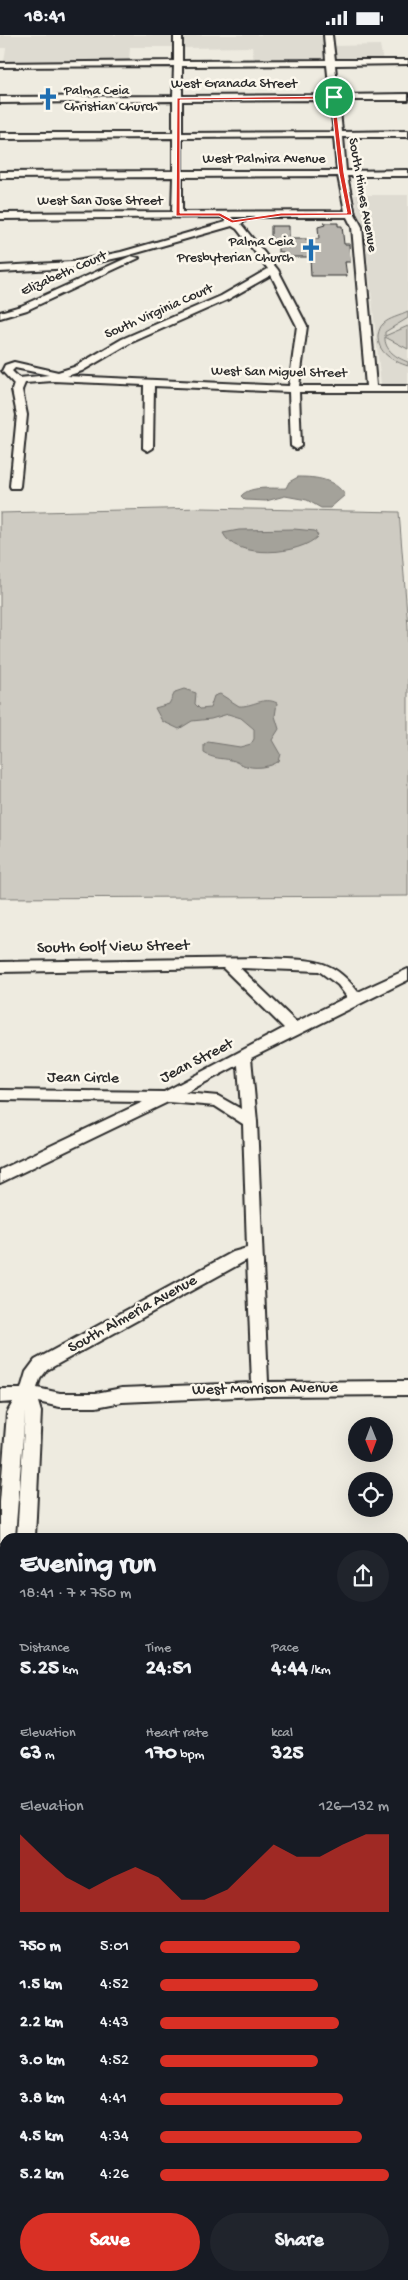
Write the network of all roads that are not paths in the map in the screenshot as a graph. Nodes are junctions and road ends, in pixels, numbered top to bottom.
1 (178, 35) edge
2 (328, 35) edge
3 (330, 63) junction
4 (408, 63) edge
5 (178, 64) junction
6 (0, 65) edge
7 (334, 97) junction
8 (408, 97) edge
9 (0, 99) edge
10 (178, 99) junction
11 (338, 134) junction
12 (408, 134) edge
13 (178, 135) junction
14 (0, 136) edge
15 (342, 173) junction
16 (408, 173) edge
17 (178, 174) junction
18 (0, 175) edge
19 (220, 214) junction
20 (350, 214) junction
21 (178, 215) junction
22 (281, 215) junction
23 (0, 216) edge
24 (232, 222) junction
25 (183, 236) junction
26 (126, 253) junction
27 (138, 256) junction
28 (0, 269) edge
29 (273, 270) junction
30 (0, 315) edge
31 (0, 363) edge
32 (11, 366) junction
33 (54, 376) junction
34 (13, 382) junction
35 (149, 383) junction
36 (294, 389) junction
37 (371, 389) junction
38 (408, 389) edge
39 (296, 446) dead end
40 (148, 448) dead end
41 (15, 486) dead end
42 (227, 963) junction
43 (0, 967) edge
44 (408, 974) edge
45 (356, 999) junction
46 (294, 1029) junction
47 (244, 1057) junction
48 (0, 1095) edge
49 (166, 1097) junction
50 (250, 1122) junction
51 (0, 1177) edge
52 (256, 1251) junction
53 (408, 1388) edge
54 (260, 1389) junction
55 (0, 1395) edge
56 (34, 1395) junction
57 (6, 1533) edge
58 (26, 1533) edge

1 - 5 street
2 - 3 street, South Himes Avenue
3 - 4 street
3 - 5 street
3 - 7 street, South Himes Avenue
5 - 6 street
5 - 10 street
7 - 8 street, West Granada Street
7 - 10 street, West Granada Street
7 - 11 street, South Himes Avenue
9 - 10 street, West Granada Street
10 - 13 street
11 - 12 street
11 - 13 street
11 - 15 street, South Himes Avenue
13 - 14 street
13 - 17 street
15 - 16 street, West Palmira Avenue
15 - 17 street, West Palmira Avenue
15 - 20 street, South Himes Avenue
17 - 18 street, West Palmira Avenue
17 - 21 street
19 - 21 street, West San Jose Street
19 - 22 street, West San Jose Street
19 - 24 street
20 - 22 street, West San Jose Street
20 - 37 street, South Himes Avenue
21 - 23 street, West San Jose Street
22 - 24 street
24 - 25 street
24 - 29 street
25 - 26 street
25 - 27 street, Elizabeth Court
26 - 27 street, Elizabeth Court
26 - 28 street
27 - 30 street, Elizabeth Court
29 - 33 street, South Virginia Court
29 - 36 street
31 - 32 street
32 - 33 street
32 - 34 street
33 - 34 street
33 - 35 street, West San Miguel Street
34 - 41 street
35 - 36 street, West San Miguel Street
35 - 40 street
36 - 37 street, West San Miguel Street
36 - 39 street
37 - 38 street, West San Miguel Street
42 - 43 street, South Golf View Street
42 - 45 street, South Golf View Street
42 - 46 street
44 - 45 street, Jean Street
45 - 46 street, Jean Street
46 - 47 street, Jean Street
47 - 49 street, Jean Street
47 - 50 street
48 - 49 street, Jean Circle
49 - 50 street
49 - 51 street, Jean Street
50 - 52 street
52 - 54 street
52 - 56 street, South Almeria Avenue
53 - 54 street, West Morrison Avenue
54 - 56 street, West Morrison Avenue
55 - 56 street, West Morrison Avenue
56 - 57 street, South Almeria Avenue
56 - 58 street

